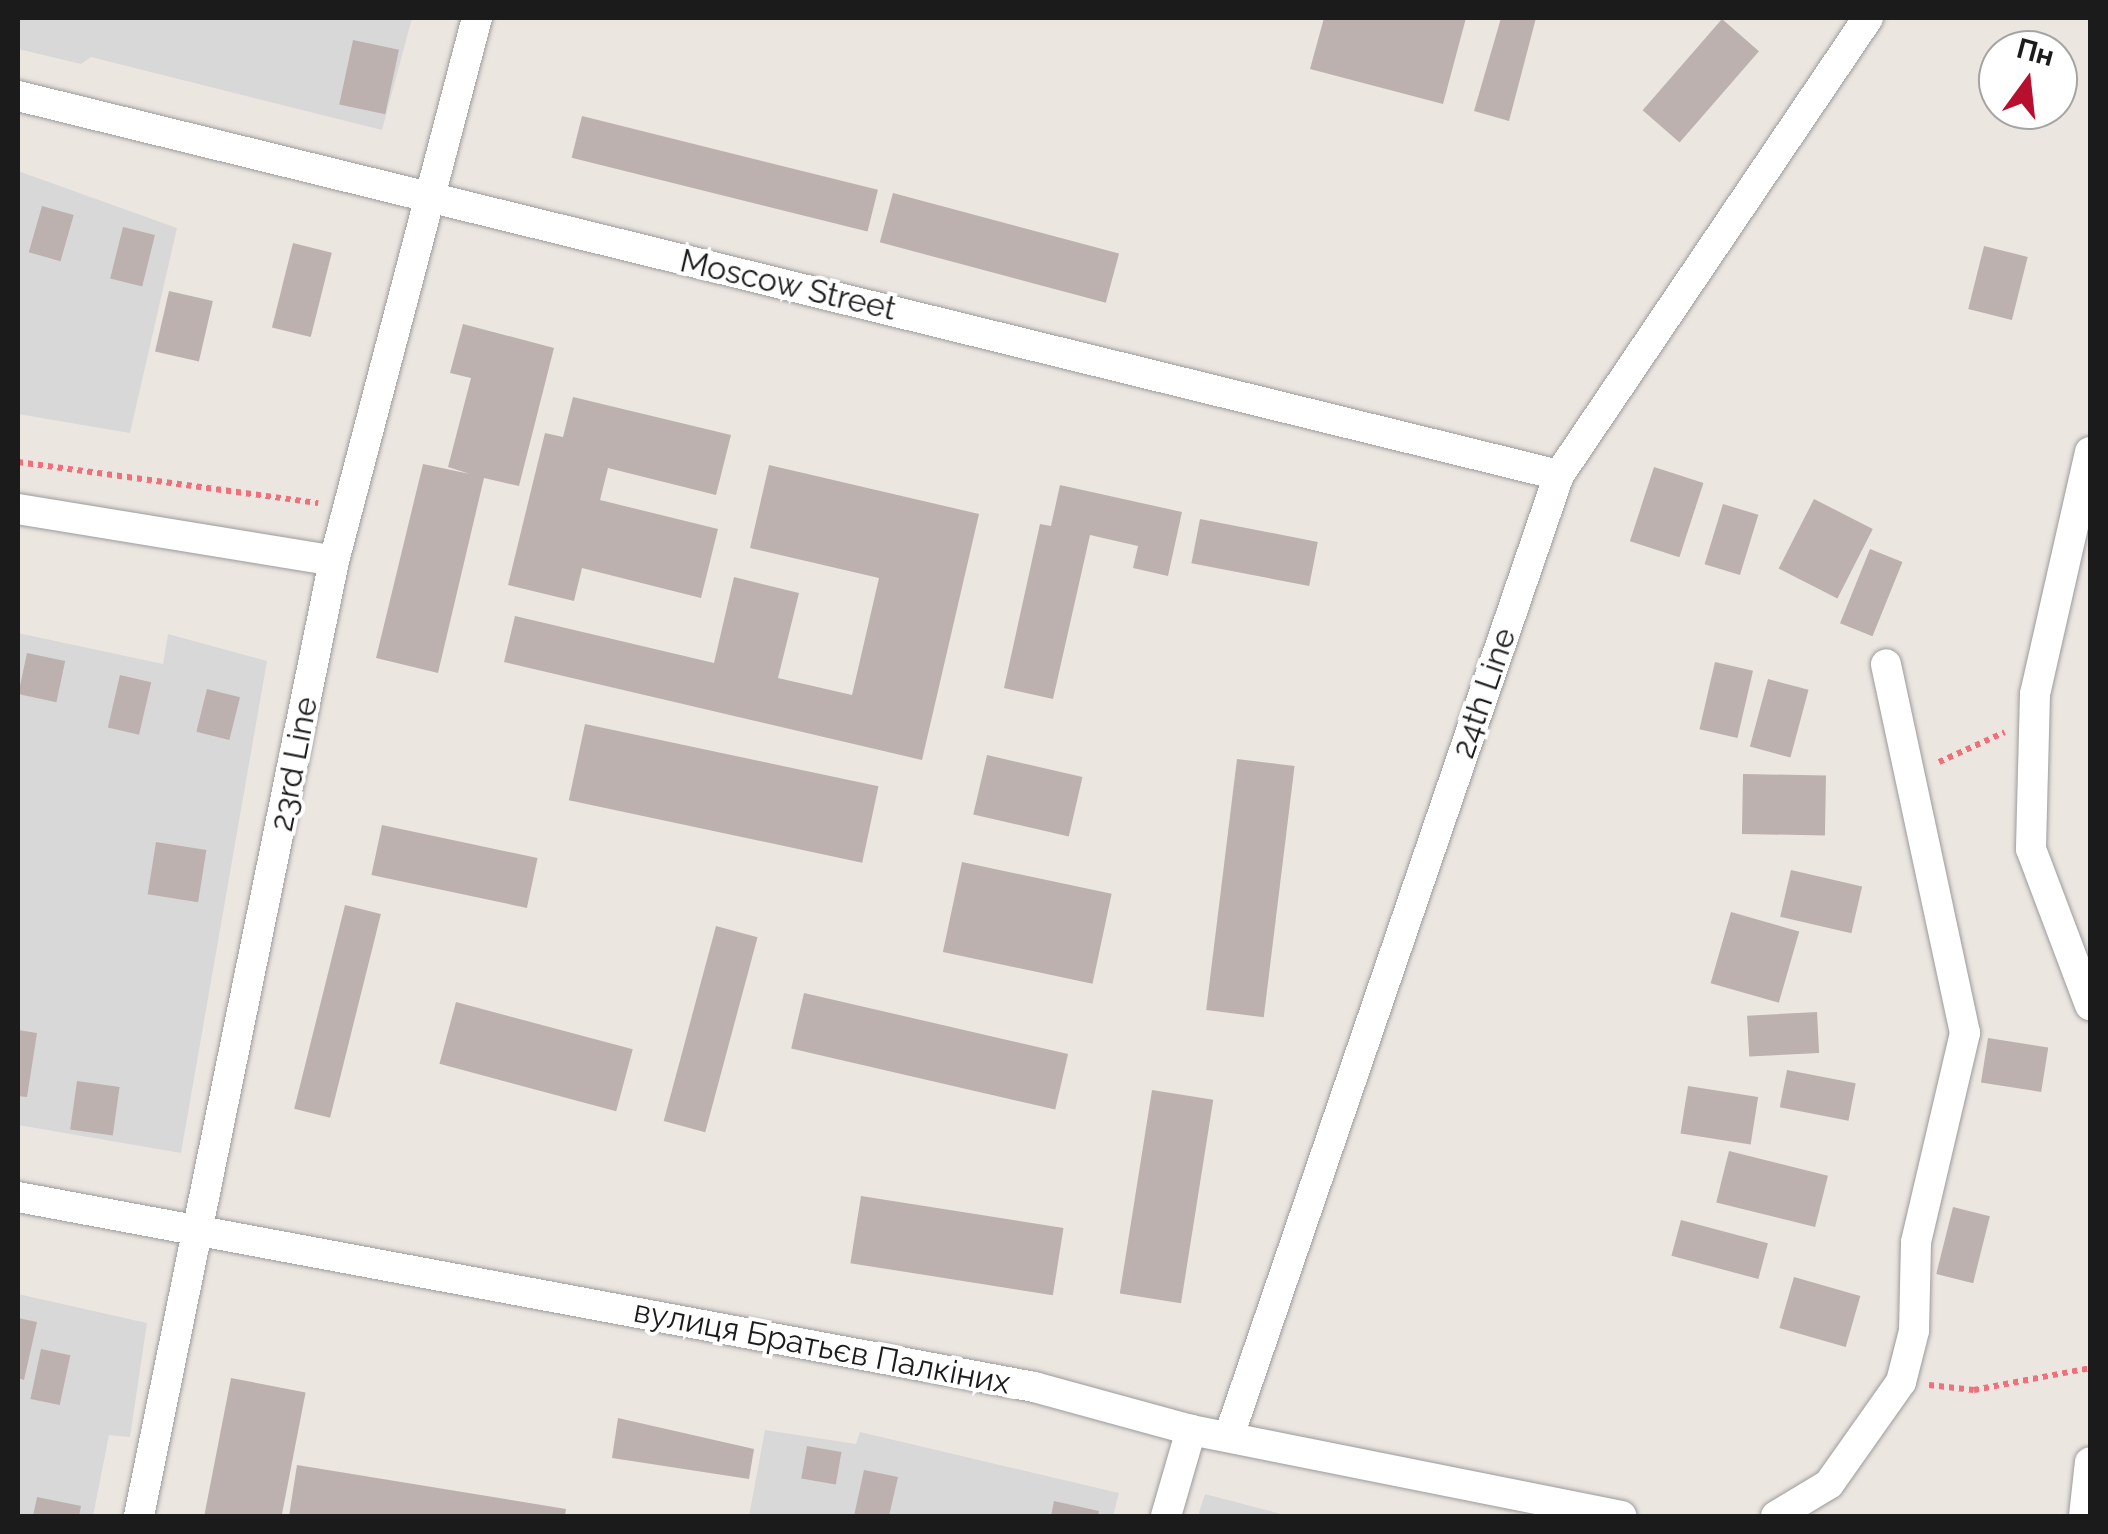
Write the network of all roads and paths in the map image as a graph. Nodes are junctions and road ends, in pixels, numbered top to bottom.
1 (477, 18) edge
2 (1868, 18) edge
3 (18, 96) edge
4 (422, 201) junction
5 (2090, 452) edge
6 (18, 462) edge
7 (1558, 475) junction
8 (348, 506) junction
9 (18, 510) edge
10 (334, 561) junction
11 (1886, 664) dead end
12 (2090, 1005) edge
13 (18, 1196) edge
14 (201, 1229) junction
15 (2090, 1368) edge
16 (1900, 1382) junction
17 (1190, 1430) junction
18 (1230, 1434) junction
19 (2090, 1462) edge
20 (139, 1516) edge
21 (1166, 1516) edge
22 (1622, 1516) edge
23 (1776, 1516) edge
24 (2084, 1516) edge

1 - 4 street, 23rd Line
2 - 7 street, 24th Line
3 - 4 street, Moscow Street
4 - 7 street, Moscow Street
4 - 8 street, 23rd Line
5 - 12 street
6 - 8 path
7 - 18 street, 24th Line
8 - 10 street, 23rd Line
9 - 10 street
10 - 14 street, 23rd Line
11 - 16 street
13 - 14 street, вулиця Братьєв Палкіних
14 - 17 street, вулиця Братьєв Палкіних
14 - 20 street, 23rd Line
15 - 16 path
16 - 23 street
17 - 18 street, вулиця Братьєв Палкіних
17 - 21 street
18 - 22 street, вулиця Братьєв Палкіних
19 - 24 street

